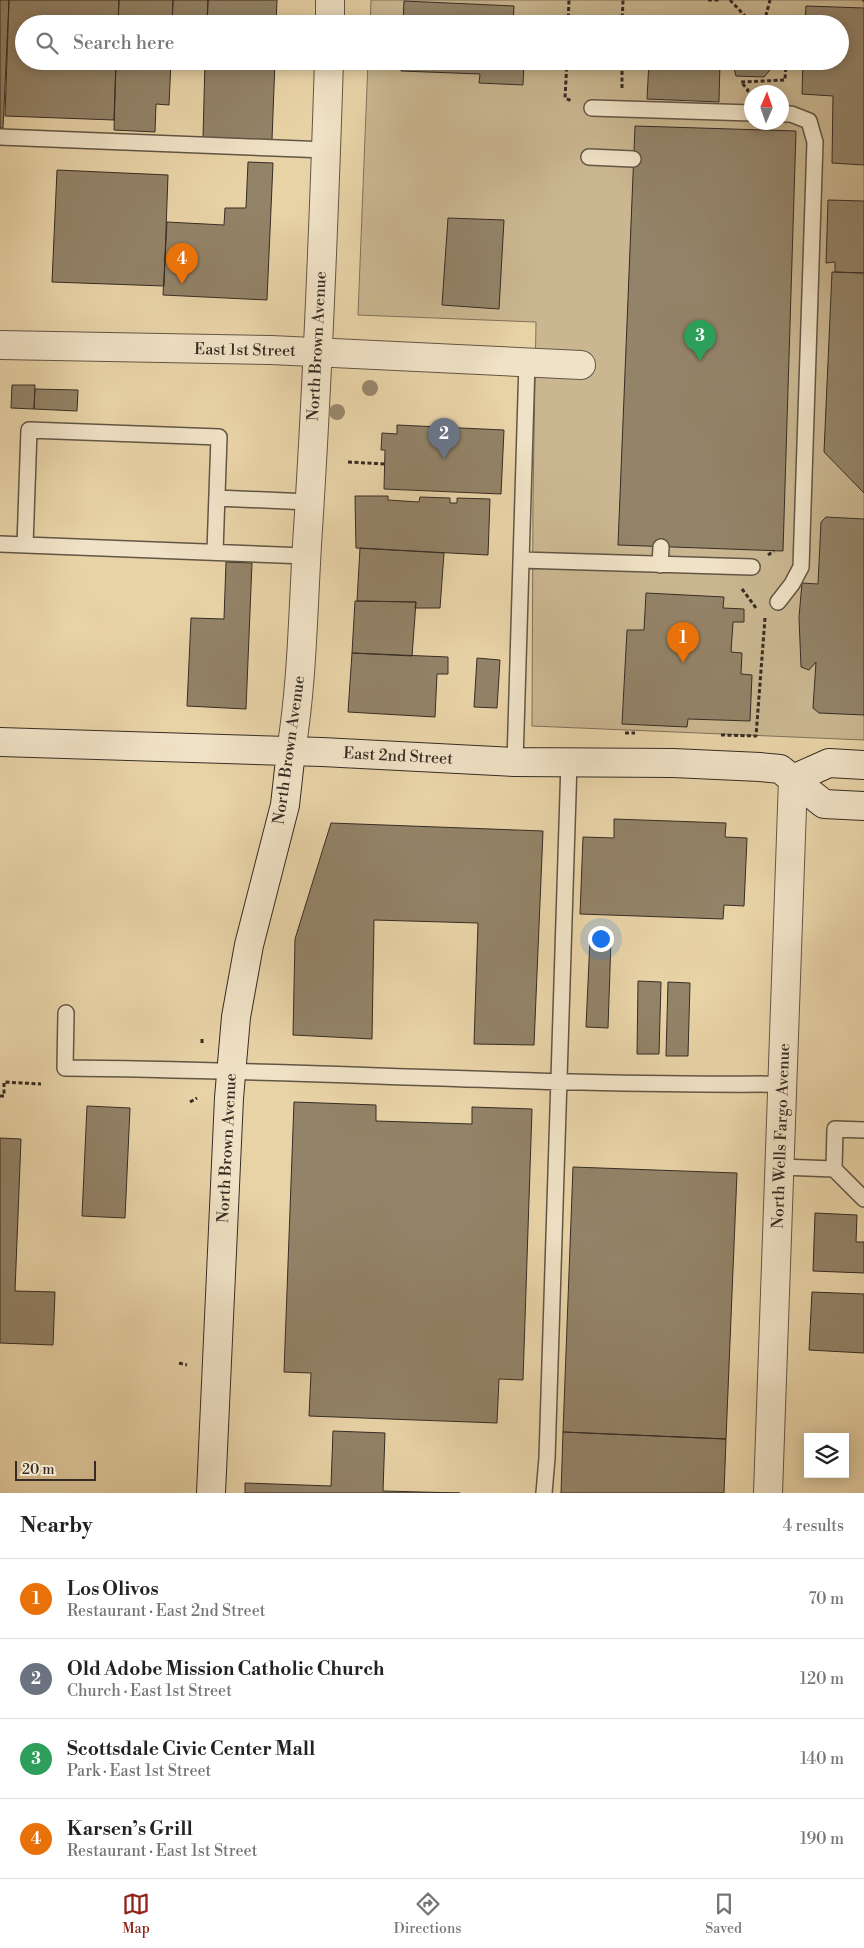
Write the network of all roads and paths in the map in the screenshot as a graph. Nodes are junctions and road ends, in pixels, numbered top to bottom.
1 (330, 0) edge
2 (569, 0) edge
3 (623, 0) edge
4 (708, 0) edge
5 (721, 0) edge
6 (730, 0) edge
7 (770, 0) edge
8 (330, 15) edge
9 (568, 15) edge
10 (622, 15) edge
11 (743, 15) edge
12 (766, 15) edge
13 (329, 70) edge
14 (567, 70) edge
15 (622, 70) edge
16 (786, 70) edge
17 (744, 85) edge
18 (592, 108) joint
19 (622, 109) junction
20 (744, 113) edge
21 (789, 114) edge
22 (0, 137) edge
23 (326, 150) junction
24 (590, 157) dead end
25 (633, 159) dead end
26 (0, 345) edge
27 (317, 352) junction
28 (527, 362) junction
29 (581, 365) dead end
30 (348, 462) dead end
31 (385, 464) dead end
32 (217, 498) junction
33 (309, 502) junction
34 (0, 544) edge
35 (25, 545) junction
36 (661, 547) dead end
37 (774, 551) dead end
38 (215, 552) junction
39 (306, 556) junction
40 (521, 560) junction
41 (660, 564) junction
42 (752, 567) junction
43 (778, 602) dead end
44 (625, 733) dead end
45 (644, 733) dead end
46 (719, 735) dead end
47 (0, 742) edge
48 (291, 751) junction
49 (515, 762) junction
50 (569, 762) junction
51 (864, 765) edge
52 (793, 779) junction
53 (864, 806) edge
54 (66, 1013) dead end
55 (231, 1071) junction
56 (559, 1083) junction
57 (41, 1084) dead end
58 (783, 1084) junction
59 (0, 1096) edge
60 (197, 1098) dead end
61 (190, 1102) dead end
62 (864, 1130) edge
63 (781, 1167) junction
64 (834, 1169) junction
65 (864, 1199) edge
66 (179, 1362) dead end
67 (187, 1365) dead end
68 (211, 1493) edge
69 (544, 1493) edge
70 (768, 1493) edge

1 - 8 street
2 - 9 path
3 - 10 path
4 - 5 path
6 - 11 path
7 - 12 path
13 - 23 street, North Brown Avenue
14 - 18 path
15 - 19 path
16 - 17 path
18 - 19 lane
19 - 20 lane
21 - 43 lane
22 - 23 lane
23 - 27 street, North Brown Avenue
24 - 25 lane
26 - 27 street, East 1st Street
27 - 28 street, East 1st Street
27 - 33 street, North Brown Avenue
28 - 29 street, East 1st Street
28 - 40 lane
30 - 31 path
32 - 33 lane
32 - 35 lane
32 - 38 lane
33 - 39 street, North Brown Avenue
34 - 35 lane
35 - 38 lane
36 - 41 lane
37 - 42 path
38 - 39 lane
39 - 48 street, North Brown Avenue
40 - 41 lane
40 - 49 lane
41 - 42 lane
42 - 46 path
44 - 45 path
47 - 48 street, East 2nd Street
48 - 49 street, East 2nd Street
48 - 55 street, North Brown Avenue
49 - 50 street, East 2nd Street
50 - 52 street, East 2nd Street
50 - 56 lane
51 - 52 street
52 - 53 street, East 2nd Street
52 - 58 street, North Wells Fargo Avenue
54 - 55 lane
55 - 56 lane
55 - 68 street, North Brown Avenue
56 - 58 lane
56 - 69 lane
57 - 59 path
58 - 63 street, North Wells Fargo Avenue
60 - 61 path
62 - 64 lane
63 - 64 lane
63 - 70 street, North Wells Fargo Avenue
64 - 65 lane
66 - 67 path

